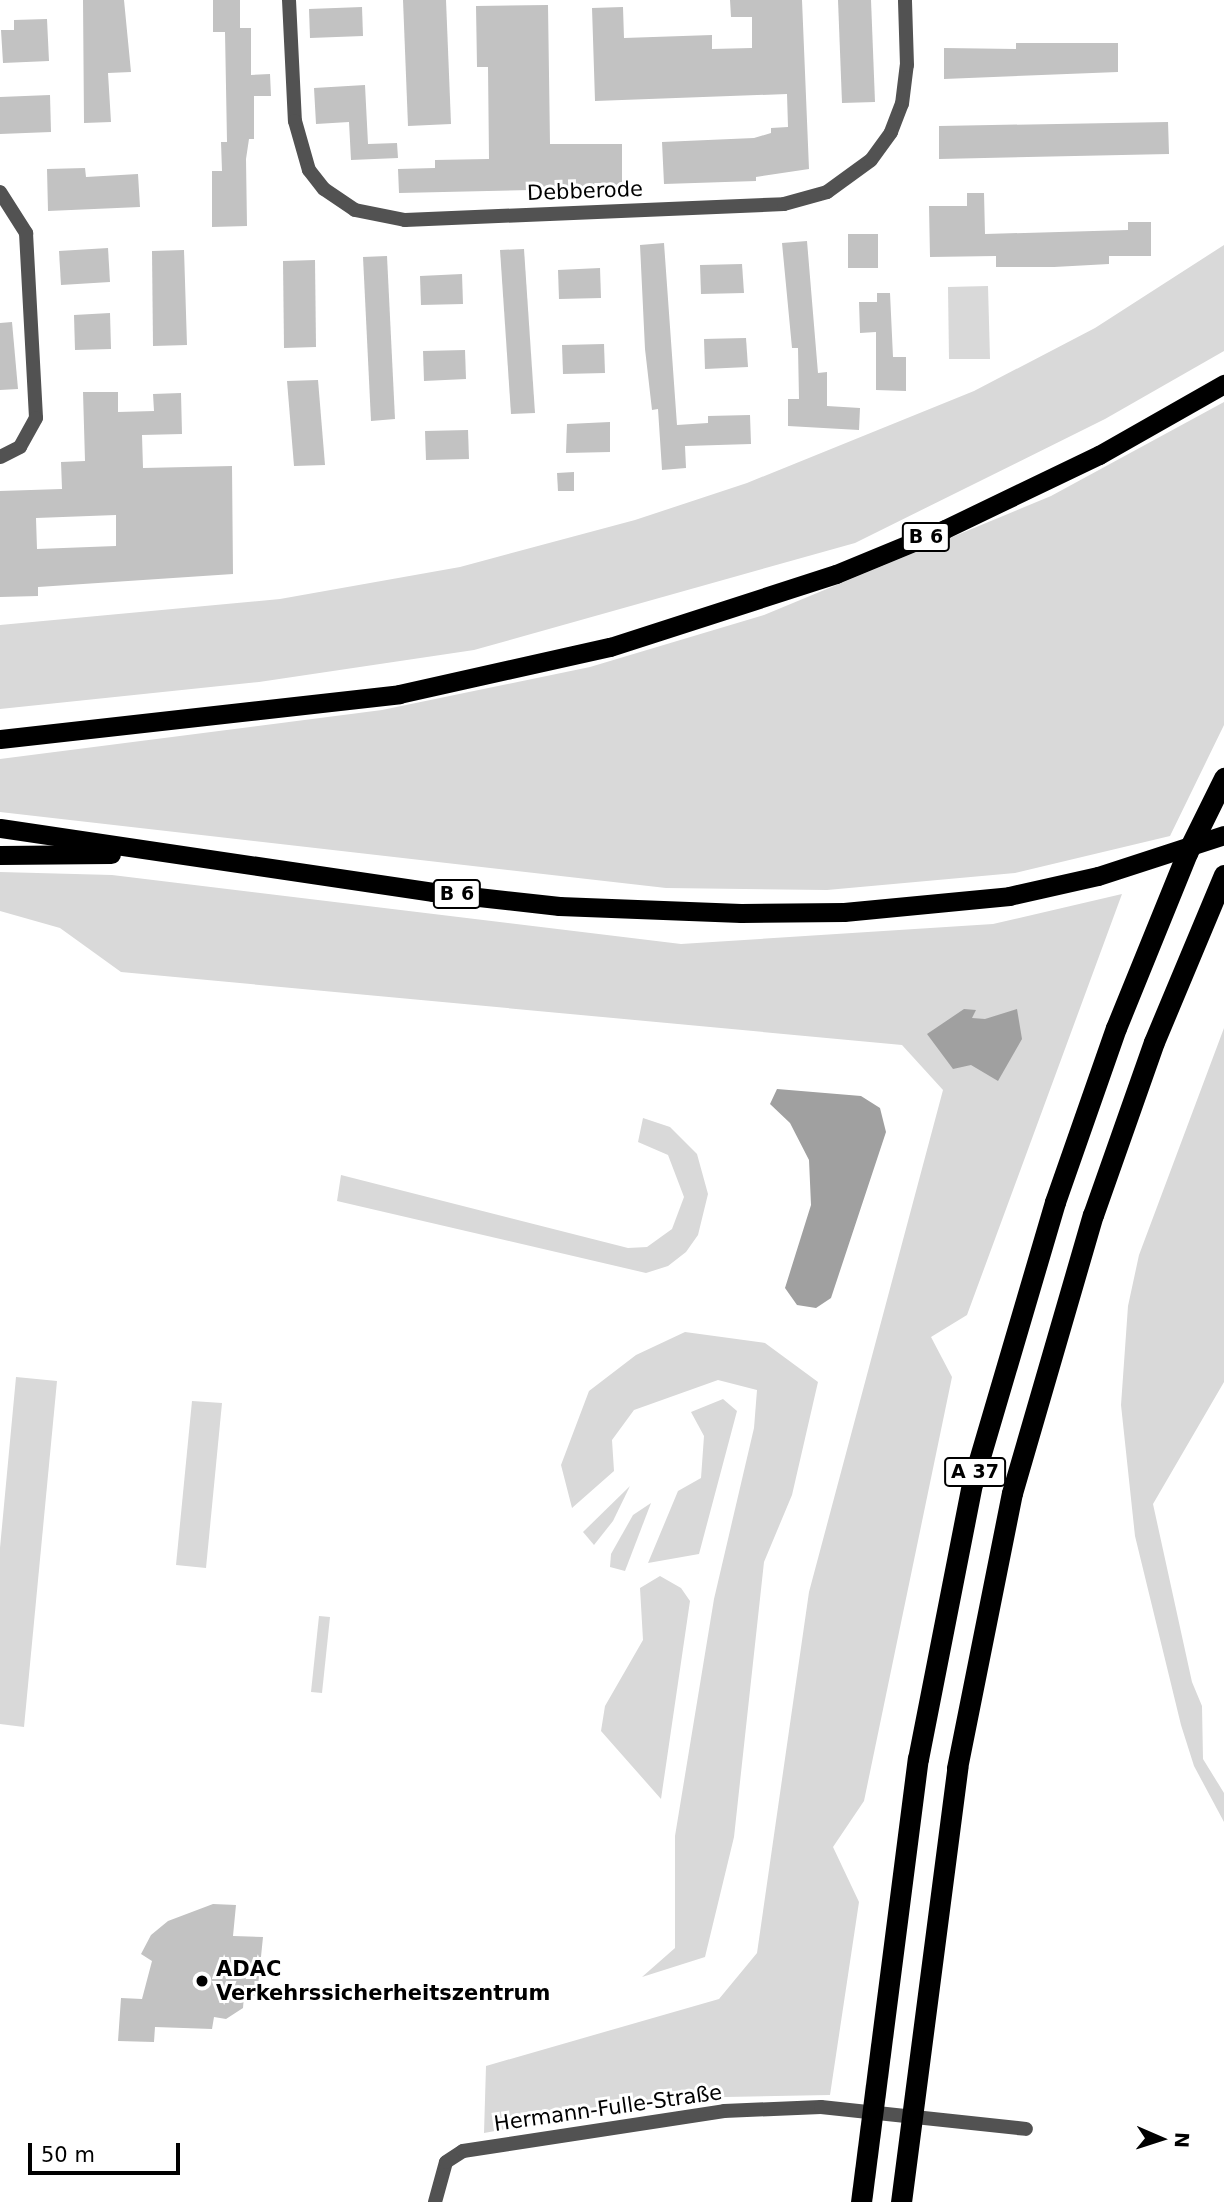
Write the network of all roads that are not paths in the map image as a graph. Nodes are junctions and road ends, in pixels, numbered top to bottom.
1 (289, 0) edge
2 (905, 0) edge
3 (0, 192) edge
4 (1224, 384) edge
5 (0, 457) edge
6 (0, 739) edge
7 (1224, 778) edge
8 (0, 828) edge
9 (1224, 835) edge
10 (0, 855) edge
11 (175, 855) junction
12 (1224, 875) edge
13 (1026, 2129) dead end
14 (435, 2202) edge
15 (861, 2202) edge
16 (901, 2202) edge

1 - 2 street, Debberode
3 - 5 street
4 - 6 highway, B 6
7 - 15 highway, A 37
8 - 11 highway, B 6
9 - 11 highway, B 6
10 - 11 highway
12 - 16 highway, A 37
13 - 14 street, Hermann-Fulle-Straße

